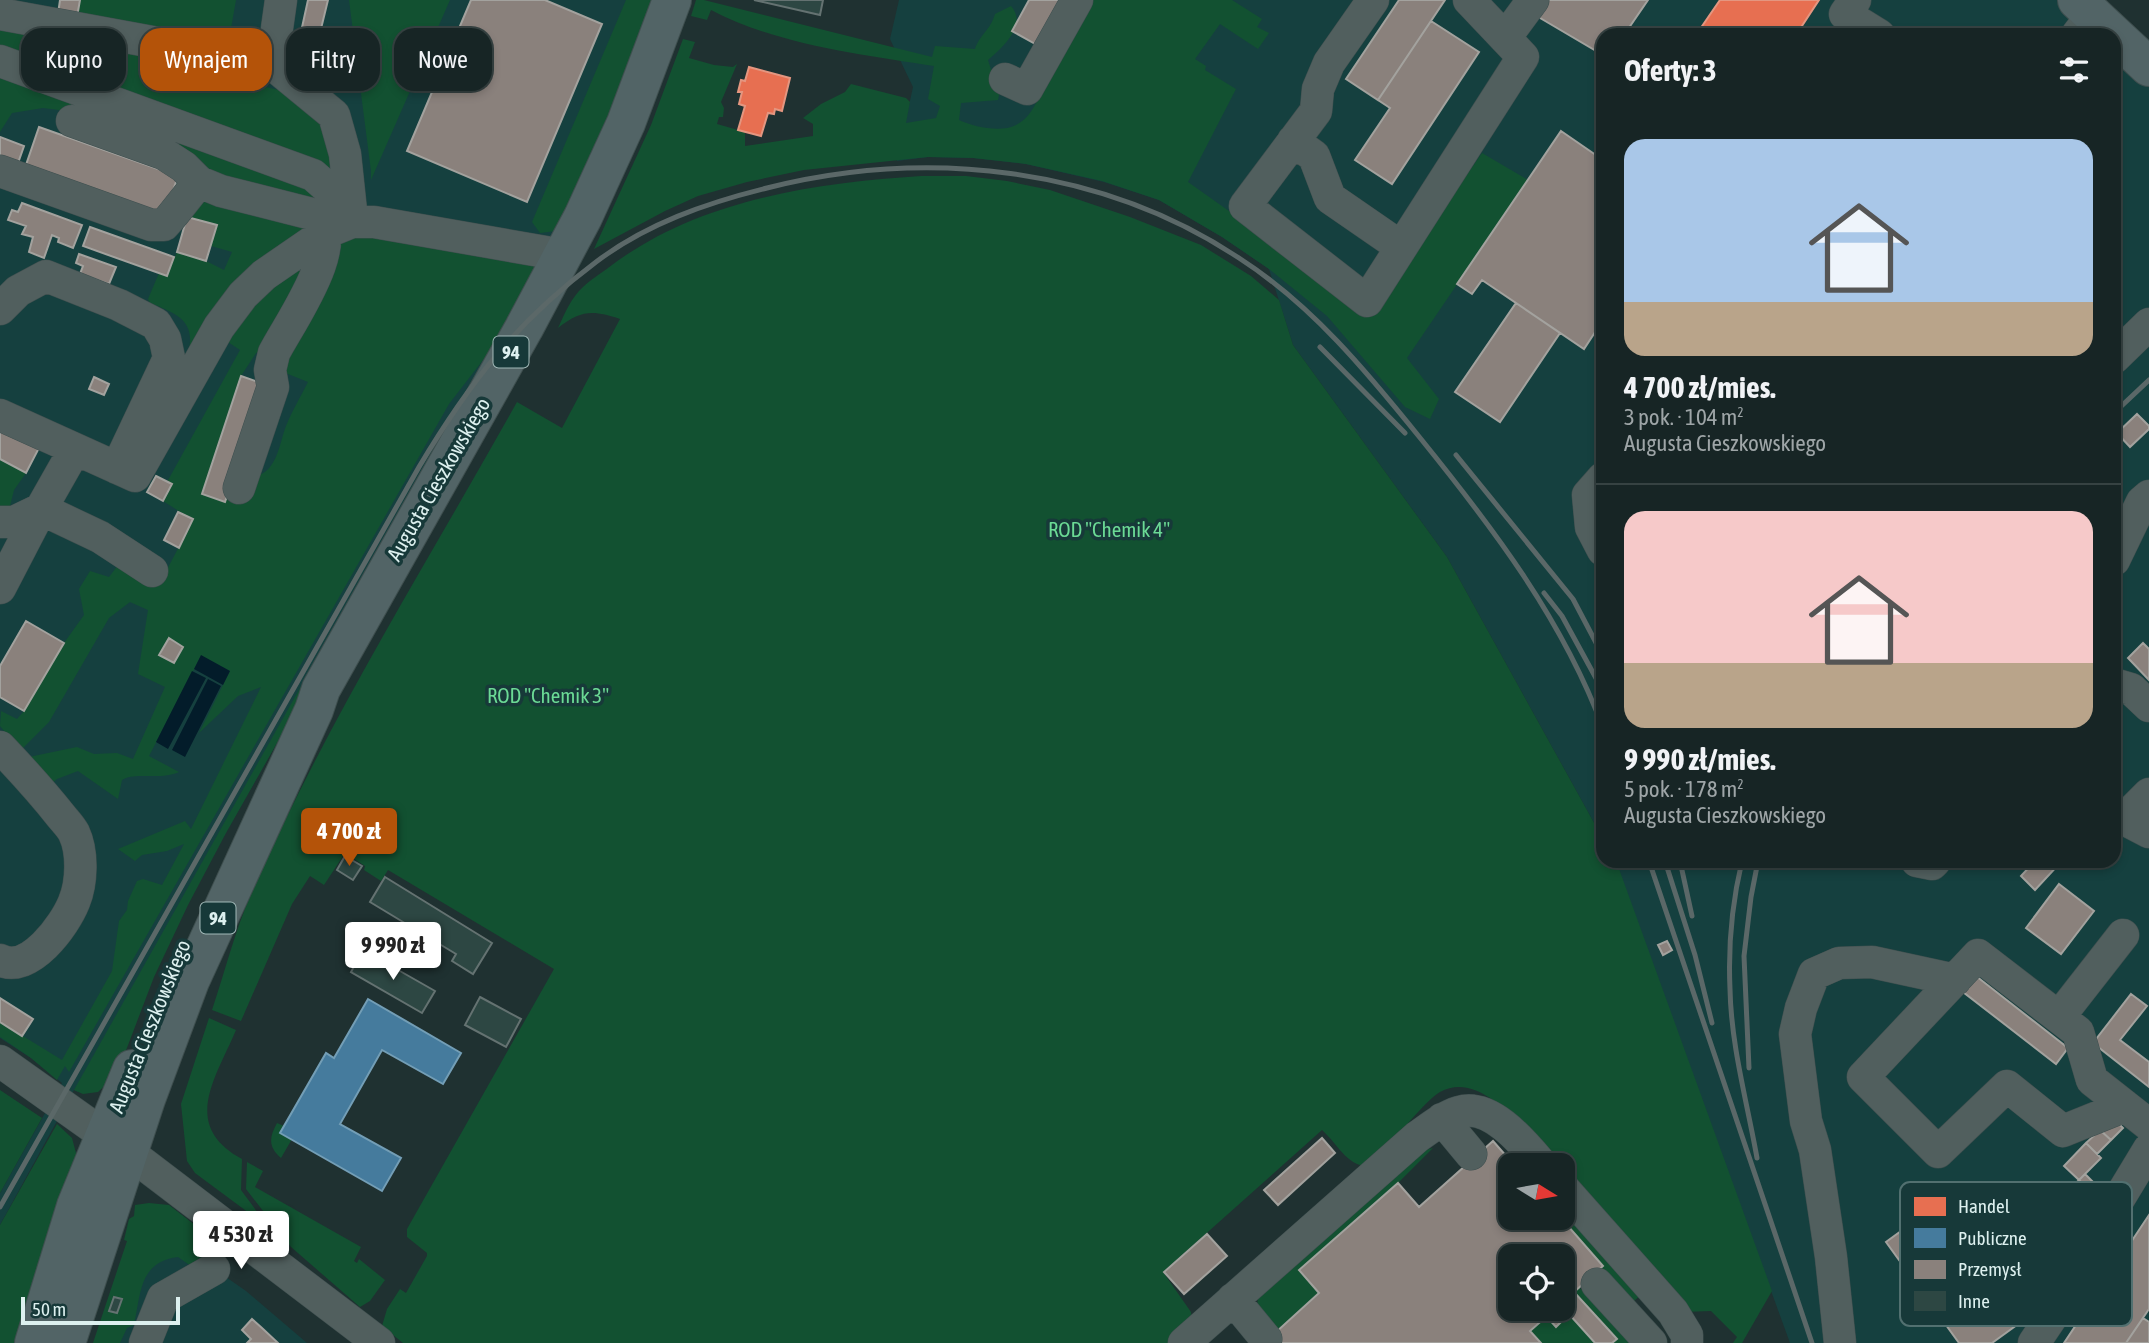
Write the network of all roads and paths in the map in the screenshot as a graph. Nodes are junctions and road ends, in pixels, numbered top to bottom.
1 (281, 0) edge
2 (671, 0) edge
3 (1077, 0) edge
4 (1373, 0) edge
5 (1469, 0) edge
6 (1533, 0) edge
7 (1850, 7) edge
8 (0, 14) edge
9 (2082, 16) edge
10 (1872, 28) edge
11 (2098, 28) edge
12 (1505, 38) junction
13 (140, 40) edge
14 (2121, 46) edge
15 (0, 61) edge
16 (272, 64) joint
17 (2149, 67) edge
18 (1005, 79) dead end
19 (72, 121) dead end
20 (1293, 141) junction
21 (0, 171) edge
22 (199, 182) junction
23 (341, 226) junction
24 (1401, 247) junction
25 (563, 255) junction
26 (0, 309) edge
27 (2149, 324) edge
28 (2121, 345) edge
29 (0, 415) edge
30 (75, 449) junction
31 (117, 468) junction
32 (1596, 486) edge
33 (239, 488) dead end
34 (41, 509) junction
35 (2138, 512) edge
36 (0, 522) edge
37 (1596, 537) edge
38 (2121, 546) edge
39 (152, 571) dead end
40 (0, 588) edge
41 (2121, 686) edge
42 (2149, 706) edge
43 (0, 747) edge
44 (2149, 794) edge
45 (2149, 832) edge
46 (2123, 934) dead end
47 (0, 960) edge
48 (1955, 980) junction
49 (2059, 1017) junction
50 (0, 1061) edge
51 (2137, 1115) edge
52 (1442, 1119) junction
53 (116, 1144) junction
54 (2149, 1149) edge
55 (1532, 1153) edge
56 (1471, 1154) dead end
57 (2129, 1182) edge
58 (1575, 1202) edge
59 (214, 1269) dead end
60 (1597, 1284) dead end
61 (1233, 1299) junction
62 (2046, 1326) edge
63 (1266, 1339) dead end
64 (34, 1343) edge
65 (66, 1343) edge
66 (145, 1343) edge
67 (379, 1343) edge
68 (1184, 1343) edge
69 (1651, 1343) edge
70 (1687, 1343) edge
71 (1840, 1343) edge
72 (2034, 1343) edge

1 - 16 street
2 - 25 main road, Augusta Cieszkowskiego / 94
3 - 18 street
4 - 20 street
5 - 12 street
6 - 12 street
7 - 10 street
8 - 13 street
9 - 11 main road
12 - 24 street
14 - 17 main road
15 - 23 street
16 - 23 street
19 - 22 street
20 - 24 street
20 - 24 street
21 - 22 street
22 - 23 street
23 - 25 street
23 - 31 street
23 - 33 street
25 - 53 main road, Augusta Cieszkowskiego / 94
26 - 31 street
27 - 28 street
29 - 30 street
30 - 31 street
30 - 34 street
32 - 37 street
34 - 36 street
34 - 39 street
34 - 40 street
35 - 38 street
41 - 42 street
43 - 47 street
44 - 45 street
46 - 49 street
48 - 49 street
48 - 51 street
48 - 71 street
49 - 51 street
50 - 53 street
52 - 55 street
52 - 56 street
52 - 61 street
53 - 64 main road, Augusta Cieszkowskiego / 94
53 - 65 main road, Augusta Cieszkowskiego / 94
53 - 67 street
54 - 57 street
58 - 70 street
59 - 66 street
60 - 69 street
61 - 63 street
61 - 68 street
62 - 72 street

